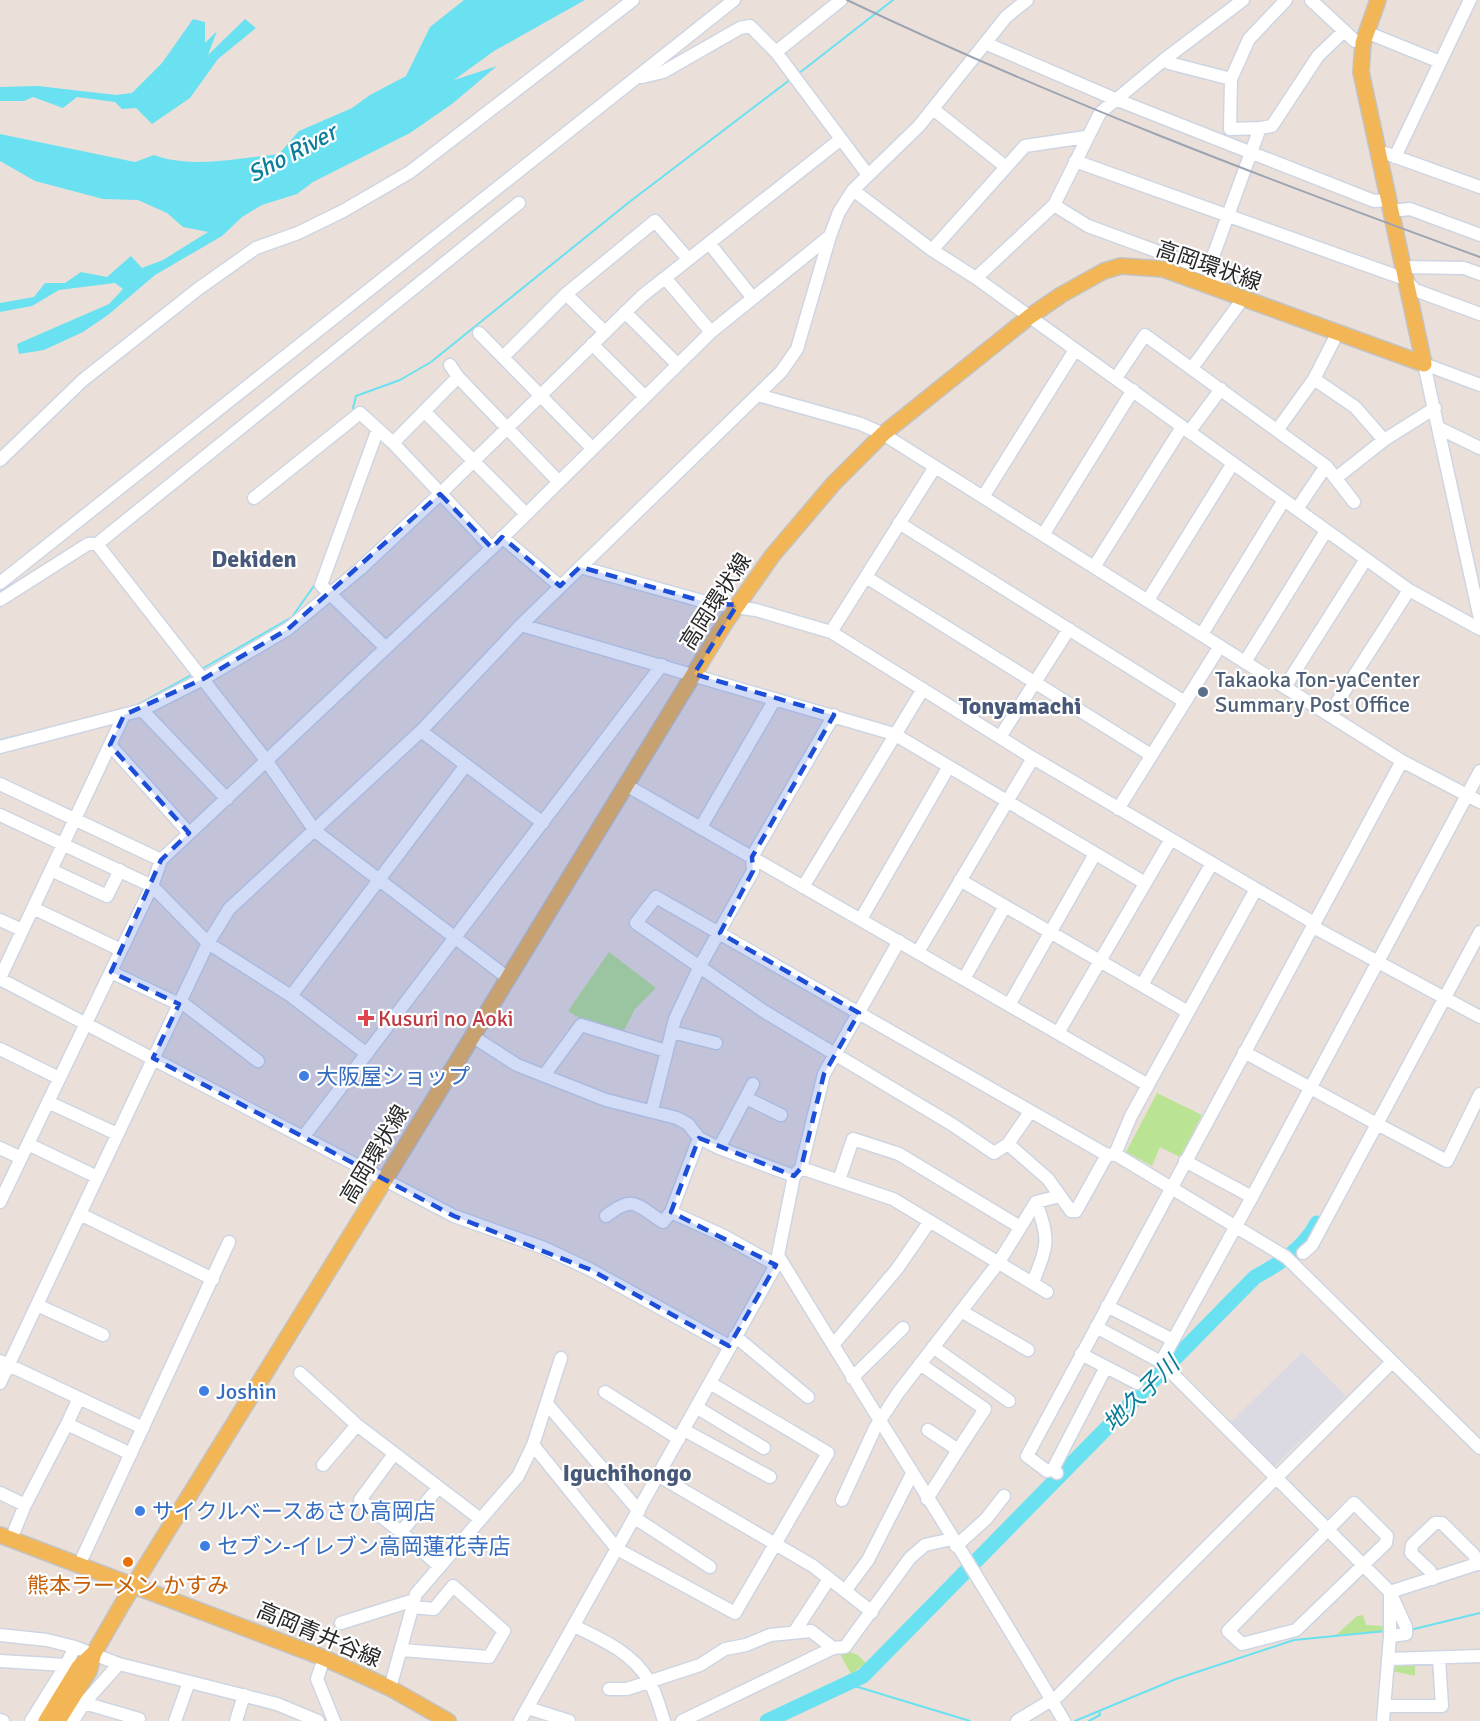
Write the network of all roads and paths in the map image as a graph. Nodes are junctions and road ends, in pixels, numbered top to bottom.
1 (633, 0) edge
2 (734, 0) edge
3 (841, 0) edge
4 (1027, 0) edge
5 (1243, 0) edge
6 (1286, 0) edge
7 (1311, 0) edge
8 (1378, 0) edge
9 (1470, 0) edge
10 (1344, 30) junction
11 (1365, 38) junction
12 (985, 43) junction
13 (776, 52) junction
14 (1165, 59) junction
15 (1440, 62) junction
16 (637, 78) junction
17 (1232, 79) junction
18 (1115, 99) junction
19 (933, 109) junction
20 (1260, 128) junction
21 (1086, 136) junction
22 (841, 139) junction
23 (1252, 153) junction
24 (1387, 155) junction
25 (1075, 161) junction
26 (1006, 166) junction
27 (868, 175) junction
28 (1480, 187) edge
29 (853, 190) junction
30 (519, 203) dead end
31 (1054, 205) junction
32 (1390, 205) junction
33 (1228, 216) junction
34 (1480, 235) edge
35 (831, 236) junction
36 (709, 243) junction
37 (932, 250) junction
38 (688, 259) junction
39 (1208, 270) junction
40 (1404, 273) junction
41 (1480, 274) edge
42 (976, 278) junction
43 (666, 279) junction
44 (1220, 291) junction
45 (566, 294) junction
46 (752, 297) junction
47 (1242, 300) junction
48 (1479, 309) edge
49 (625, 312) junction
50 (1029, 317) junction
51 (605, 332) junction
52 (711, 332) junction
53 (479, 333) dead end
54 (1337, 334) junction
55 (592, 345) junction
56 (1075, 350) junction
57 (504, 356) junction
58 (450, 364) dead end
59 (1424, 364) junction
60 (678, 365) junction
61 (1192, 368) junction
62 (458, 377) junction
63 (1116, 378) junction
64 (1314, 379) junction
65 (1480, 385) edge
66 (1221, 389) junction
67 (1133, 390) junction
68 (542, 394) junction
69 (758, 395) junction
70 (645, 397) junction
71 (1435, 408) junction
72 (424, 411) junction
73 (508, 428) junction
74 (1438, 428) junction
75 (378, 429) junction
76 (1186, 429) junction
77 (1278, 429) junction
78 (883, 434) junction
79 (1384, 440) junction
80 (393, 443) junction
81 (592, 448) junction
82 (1480, 448) edge
83 (0, 460) edge
84 (473, 460) junction
85 (1233, 463) junction
86 (1326, 466) junction
87 (935, 467) junction
88 (1336, 478) junction
89 (558, 481) junction
90 (440, 494) junction
91 (982, 497) junction
92 (254, 498) dead end
93 (1284, 500) junction
94 (1354, 502) dead end
95 (1298, 510) junction
96 (525, 513) junction
97 (899, 523) junction
98 (1326, 531) junction
99 (1043, 535) junction
100 (502, 537) junction
101 (97, 544) junction
102 (492, 548) junction
103 (1366, 559) junction
104 (580, 567) junction
105 (1095, 567) junction
106 (866, 577) junction
107 (0, 583) edge
108 (560, 586) junction
109 (1409, 590) junction
110 (331, 593) junction
111 (0, 600) edge
112 (1148, 600) junction
113 (737, 605) junction
114 (1479, 609) edge
115 (521, 625) junction
116 (1069, 629) junction
117 (1480, 629) edge
118 (831, 632) junction
119 (1202, 634) junction
120 (1220, 646) junction
121 (386, 648) junction
122 (1245, 662) junction
123 (662, 665) junction
124 (694, 674) junction
125 (203, 679) junction
126 (1035, 683) junction
127 (1286, 687) junction
128 (923, 689) junction
129 (775, 699) junction
130 (1185, 702) junction
131 (142, 711) junction
132 (124, 715) junction
133 (834, 715) junction
134 (1329, 715) junction
135 (421, 731) junction
136 (894, 734) junction
137 (1000, 737) junction
138 (110, 745) junction
139 (0, 747) edge
140 (1151, 755) junction
141 (1033, 758) junction
142 (266, 760) junction
143 (1402, 760) junction
144 (466, 765) junction
145 (948, 768) junction
146 (1480, 771) edge
147 (0, 784) edge
148 (626, 785) junction
149 (1468, 795) junction
150 (227, 799) junction
151 (1005, 802) junction
152 (1480, 802) edge
153 (1118, 809) junction
154 (0, 814) edge
155 (74, 819) junction
156 (543, 823) junction
157 (701, 827) junction
158 (315, 831) junction
159 (189, 833) junction
160 (1171, 839) junction
161 (63, 844) junction
162 (1095, 854) junction
163 (753, 857) junction
164 (161, 860) junction
165 (1212, 863) junction
166 (51, 870) junction
167 (120, 870) junction
168 (380, 879) junction
169 (960, 880) junction
170 (1144, 883) junction
171 (152, 886) junction
172 (803, 887) junction
173 (1256, 889) junction
174 (1005, 906) junction
175 (33, 908) junction
176 (861, 919) junction
177 (0, 920) edge
178 (1314, 923) junction
179 (22, 930) junction
180 (1480, 932) edge
181 (720, 933) junction
182 (1051, 933) junction
183 (455, 938) junction
184 (899, 941) junction
185 (208, 943) junction
186 (121, 950) junction
187 (918, 952) junction
188 (1099, 960) junction
189 (1379, 962) junction
190 (700, 966) junction
191 (111, 972) junction
192 (508, 978) junction
193 (0, 979) edge
194 (964, 979) junction
195 (1142, 985) junction
196 (291, 996) junction
197 (1442, 996) junction
198 (179, 1003) junction
199 (1009, 1005) junction
200 (1188, 1012) junction
201 (859, 1013) junction
202 (1480, 1017) edge
203 (86, 1024) junction
204 (672, 1032) junction
205 (1058, 1033) junction
206 (472, 1036) junction
207 (716, 1043) dead end
208 (0, 1049) edge
209 (666, 1052) junction
210 (1244, 1052) junction
211 (367, 1054) junction
212 (835, 1054) junction
213 (153, 1058) junction
214 (258, 1061) dead end
215 (545, 1074) junction
216 (59, 1078) junction
217 (753, 1084) dead end
218 (1148, 1085) junction
219 (1311, 1088) junction
220 (1480, 1094) edge
221 (746, 1098) junction
222 (48, 1101) junction
223 (652, 1110) junction
224 (1030, 1112) junction
225 (781, 1115) dead end
226 (1377, 1124) junction
227 (117, 1134) junction
228 (304, 1136) junction
229 (699, 1138) junction
230 (28, 1144) junction
231 (1008, 1144) junction
232 (0, 1148) edge
233 (719, 1148) junction
234 (1111, 1154) junction
235 (21, 1158) junction
236 (1185, 1161) junction
237 (797, 1172) junction
238 (97, 1177) junction
239 (386, 1178) junction
240 (839, 1180) junction
241 (1171, 1186) junction
242 (1060, 1196) junction
243 (1252, 1197) junction
244 (0, 1202) edge
245 (1035, 1202) junction
246 (671, 1212) junction
247 (80, 1214) junction
248 (606, 1216) dead end
249 (930, 1221) junction
250 (1236, 1226) junction
251 (1020, 1227) junction
252 (229, 1242) dead end
253 (1303, 1253) dead end
254 (778, 1261) junction
255 (999, 1262) junction
256 (213, 1279) junction
257 (1033, 1282) junction
258 (1047, 1292) dead end
259 (37, 1305) junction
260 (1107, 1306) junction
261 (961, 1311) junction
262 (1096, 1327) junction
263 (903, 1328) dead end
264 (103, 1335) dead end
265 (1173, 1340) junction
266 (732, 1341) junction
267 (833, 1345) junction
268 (933, 1347) junction
269 (1028, 1350) dead end
270 (1081, 1354) junction
271 (561, 1358) dead end
272 (1392, 1362) junction
273 (4, 1363) edge
274 (920, 1364) junction
275 (1165, 1365) junction
276 (1106, 1367) junction
277 (300, 1373) dead end
278 (852, 1378) junction
279 (0, 1383) edge
280 (710, 1383) junction
281 (1137, 1383) dead end
282 (605, 1392) dead end
283 (808, 1397) dead end
284 (79, 1398) junction
285 (1009, 1401) dead end
286 (546, 1404) junction
287 (696, 1407) junction
288 (880, 1423) junction
289 (67, 1424) junction
290 (357, 1425) junction
291 (143, 1428) junction
292 (928, 1430) dead end
293 (681, 1435) junction
294 (532, 1445) junction
295 (1480, 1448) edge
296 (764, 1449) dead end
297 (958, 1450) junction
298 (131, 1454) junction
299 (394, 1454) junction
300 (323, 1465) dead end
301 (912, 1474) junction
302 (659, 1476) junction
303 (1277, 1476) junction
304 (770, 1477) dead end
305 (438, 1488) junction
306 (0, 1493) edge
307 (1004, 1496) dead end
308 (927, 1499) junction
309 (842, 1500) dead end
310 (26, 1505) junction
311 (637, 1515) junction
312 (479, 1518) junction
313 (1329, 1530) junction
314 (401, 1532) junction
315 (5, 1537) edge
316 (954, 1542) junction
317 (774, 1544) junction
318 (617, 1549) junction
319 (1479, 1563) edge
320 (1364, 1565) junction
321 (79, 1566) junction
322 (439, 1566) junction
323 (710, 1567) dead end
324 (829, 1579) junction
325 (1433, 1579) junction
326 (134, 1584) junction
327 (844, 1591) junction
328 (1390, 1592) junction
329 (413, 1603) junction
330 (872, 1612) junction
331 (340, 1623) dead end
332 (574, 1626) junction
333 (795, 1631) junction
334 (1391, 1632) junction
335 (0, 1635) edge
336 (75, 1647) junction
337 (833, 1648) junction
338 (402, 1650) junction
339 (94, 1653) junction
340 (1480, 1656) edge
341 (324, 1658) junction
342 (1438, 1658) junction
343 (1389, 1659) junction
344 (0, 1661) edge
345 (119, 1664) junction
346 (78, 1667) junction
347 (189, 1682) junction
348 (650, 1682) junction
349 (390, 1688) junction
350 (609, 1689) dead end
351 (243, 1695) junction
352 (1051, 1702) junction
353 (84, 1703) junction
354 (1385, 1706) junction
355 (528, 1708) junction
356 (1061, 1717) edge
357 (139, 1719) dead end
358 (31, 1721) edge
359 (45, 1721) edge
360 (58, 1721) edge
361 (73, 1721) edge
362 (175, 1721) edge
363 (236, 1721) edge
364 (318, 1721) edge
365 (334, 1721) edge
366 (448, 1721) edge
367 (520, 1721) edge
368 (569, 1721) edge
369 (664, 1721) edge
370 (682, 1721) edge
371 (1017, 1721) edge
372 (1383, 1721) edge

1 - 83 street
2 - 16 street
3 - 13 street
4 - 12 street
5 - 14 street
6 - 17 street
7 - 10 street
8 - 11 main road
9 - 15 street
10 - 11 street
10 - 20 street
11 - 15 street
11 - 24 main road
12 - 18 street
12 - 19 street
13 - 16 street
13 - 22 street
14 - 17 street
14 - 18 street
15 - 24 street
16 - 107 street
17 - 20 street
18 - 21 street
18 - 23 street
19 - 26 street
19 - 27 street
20 - 23 street
21 - 25 street
21 - 26 street
22 - 27 street
22 - 36 street
23 - 32 street
23 - 33 street
24 - 28 street
24 - 32 main road
25 - 31 street
25 - 33 street
26 - 37 street
27 - 29 street
29 - 35 street
29 - 37 street
30 - 101 street
31 - 39 street
31 - 42 street
32 - 34 street
32 - 40 main road
33 - 39 street
33 - 40 street
35 - 46 street
35 - 69 street
36 - 38 street
36 - 46 street
37 - 42 street
38 - 43 street
38 - 45 street
39 - 44 street
40 - 41 street
40 - 48 street
40 - 59 main road
42 - 50 street
43 - 49 street
43 - 52 street
44 - 47 main road, 高岡環状線
44 - 50 main road, 高岡環状線
45 - 51 street
45 - 57 street
46 - 52 street
47 - 54 main road, 高岡環状線
47 - 61 street
49 - 51 street
49 - 60 street
50 - 56 street
50 - 78 main road, 高岡環状線
51 - 55 street
52 - 60 street
53 - 57 street
54 - 59 main road, 高岡環状線
54 - 64 street
55 - 68 street
55 - 70 street
56 - 63 street
56 - 91 street
57 - 68 street
58 - 62 street
59 - 65 street
59 - 71 street
60 - 70 street
61 - 63 street
61 - 66 street
62 - 72 street
62 - 73 street
63 - 67 street
64 - 77 street
64 - 79 street
66 - 76 street
66 - 77 street
67 - 76 street
67 - 99 street
68 - 73 street
68 - 81 street
69 - 78 street
69 - 104 street
70 - 81 street
71 - 74 street
71 - 79 street
72 - 80 street
72 - 84 street
73 - 84 street
73 - 89 street
74 - 82 street
74 - 114 street
75 - 80 street
75 - 92 street
75 - 110 street
76 - 85 street
76 - 105 street
77 - 86 street
78 - 87 street
78 - 113 main road, 高岡環状線
79 - 88 street
80 - 90 street
81 - 89 street
84 - 90 street
84 - 96 street
85 - 93 street
85 - 112 street
86 - 88 street
86 - 95 street
87 - 91 street
87 - 97 street
88 - 94 street
89 - 96 street
90 - 102 street
90 - 110 street
91 - 99 street
93 - 95 street
93 - 119 street
95 - 98 street
96 - 100 street
97 - 106 street
97 - 116 street
98 - 103 street
98 - 122 street
99 - 105 street
100 - 102 street
100 - 108 street
101 - 111 street
101 - 125 street
102 - 121 street
103 - 109 street
103 - 127 street
104 - 108 street
104 - 113 street
105 - 112 street
106 - 118 street
106 - 126 street
108 - 115 street
109 - 117 street
109 - 134 street
110 - 121 street
110 - 125 street
112 - 119 street
113 - 118 street
113 - 124 main road, 高岡環状線
115 - 123 street
115 - 135 street
116 - 126 street
116 - 130 street
118 - 128 street
119 - 120 street
120 - 122 street
120 - 130 street
121 - 142 street
122 - 127 street
123 - 124 street
123 - 156 street
124 - 129 street
124 - 148 main road, 高岡環状線
125 - 131 street
125 - 142 street
126 - 137 street
126 - 140 street
127 - 134 street
128 - 136 street
128 - 137 street
129 - 133 street
129 - 157 street
130 - 140 street
131 - 132 street
131 - 150 street
132 - 138 street
132 - 139 street
133 - 136 street
133 - 163 street
134 - 143 street
135 - 144 street
135 - 158 street
136 - 145 street
136 - 172 street
137 - 141 street
138 - 155 street
138 - 159 street
140 - 153 street
141 - 151 street
141 - 153 street
142 - 150 street
142 - 158 street
143 - 149 street
143 - 178 street
144 - 156 street
144 - 168 street
145 - 151 street
145 - 176 street
146 - 149 street
147 - 155 street
148 - 157 street
148 - 192 main road, 高岡環状線
149 - 152 street
149 - 189 street
150 - 159 street
151 - 162 street
151 - 169 street
153 - 160 street
154 - 161 street
155 - 161 street
155 - 164 street
156 - 183 street
157 - 163 street
158 - 168 street
158 - 185 street
159 - 164 street
160 - 165 street
160 - 170 street
161 - 166 street
161 - 167 street
162 - 170 street
162 - 182 street
163 - 172 street
163 - 181 street
164 - 171 street
165 - 173 street
165 - 195 street
166 - 167 street
166 - 175 street
167 - 171 street
168 - 183 street
168 - 196 street
169 - 174 street
169 - 187 street
170 - 188 street
171 - 185 street
171 - 186 street
172 - 176 street
173 - 178 street
173 - 200 street
174 - 182 street
174 - 194 street
175 - 179 street
175 - 186 street
176 - 184 street
177 - 179 street
178 - 189 street
178 - 210 street
179 - 193 street
180 - 197 street
181 - 190 street
181 - 190 street
181 - 201 street
182 - 188 street
182 - 199 street
183 - 192 street
183 - 211 street
184 - 187 street
184 - 201 street
185 - 196 street
185 - 198 street
186 - 191 street
187 - 194 street
188 - 195 street
188 - 205 street
189 - 197 street
189 - 219 street
190 - 204 street
190 - 212 street
191 - 198 street
191 - 203 street
192 - 206 main road, 高岡環状線
193 - 203 street
194 - 199 street
195 - 200 street
196 - 211 street
197 - 202 street
197 - 226 street
198 - 213 street
198 - 214 street
199 - 205 street
200 - 218 street
201 - 212 street
201 - 224 street
203 - 213 street
203 - 216 street
204 - 207 street
204 - 209 street
205 - 218 street
206 - 215 street
206 - 239 main road, 高岡環状線
208 - 216 street
209 - 215 street
209 - 223 street
210 - 219 street
210 - 236 street
211 - 228 street
212 - 231 street
212 - 237 street
213 - 227 street
213 - 228 street
215 - 223 street
216 - 222 street
217 - 221 street
218 - 234 street
219 - 226 street
219 - 243 street
220 - 226 street
221 - 225 street
221 - 233 street
222 - 227 street
222 - 230 street
223 - 229 street
224 - 231 street
224 - 234 street
226 - 253 street
227 - 238 street
228 - 239 street
229 - 233 street
229 - 246 street
230 - 235 street
230 - 238 street
231 - 242 street
232 - 235 street
233 - 237 street
234 - 241 street
234 - 242 street
235 - 244 street
236 - 241 street
236 - 243 street
237 - 240 street
237 - 254 street
238 - 247 street
239 - 266 street
239 - 326 main road, 高岡環状線
240 - 249 street
240 - 251 street
241 - 250 street
241 - 260 street
242 - 245 street
243 - 250 street
245 - 251 street
245 - 257 street
246 - 248 street
246 - 254 street
247 - 256 street
247 - 259 street
249 - 255 street
249 - 267 street
250 - 265 street
250 - 272 street
251 - 255 street
252 - 256 street
254 - 266 street
254 - 267 street
255 - 257 street
255 - 261 street
256 - 291 street
257 - 258 street
259 - 264 street
259 - 273 street
260 - 262 street
260 - 265 street
261 - 268 street
261 - 269 street
262 - 270 street
262 - 275 street
263 - 278 street
265 - 275 street
266 - 280 street
266 - 283 street
267 - 278 street
268 - 274 street
268 - 285 street
270 - 276 street
270 - 276 street
271 - 286 street
272 - 295 street
272 - 303 street
273 - 279 street
273 - 284 street
274 - 288 street
274 - 297 street
275 - 303 street
276 - 281 street
277 - 290 street
278 - 288 street
280 - 287 street
280 - 317 street
282 - 293 street
284 - 289 street
284 - 291 street
286 - 294 street
286 - 311 street
287 - 293 street
287 - 296 street
288 - 301 street
288 - 309 street
289 - 298 street
289 - 310 street
290 - 299 street
290 - 300 street
291 - 298 street
292 - 297 street
293 - 302 street
293 - 304 street
294 - 312 street
294 - 318 street
297 - 308 street
298 - 321 street
299 - 305 street
299 - 314 street
301 - 308 street
301 - 327 street
302 - 311 street
302 - 317 street
303 - 313 street
303 - 352 street
305 - 312 street
305 - 314 street
306 - 310 street
307 - 316 street
308 - 316 street
310 - 315 street
311 - 318 street
311 - 323 street
312 - 322 street
313 - 320 street
313 - 320 street
313 - 320 street
314 - 322 street
315 - 321 main road, 高岡青井谷線
316 - 330 street
316 - 352 street
317 - 318 street
317 - 324 street
318 - 332 street
319 - 325 street
319 - 325 street
320 - 328 street
321 - 326 main road, 高岡青井谷線
322 - 329 street
324 - 327 street
324 - 333 street
325 - 328 street
326 - 339 main road, 高岡環状線
326 - 341 main road, 高岡青井谷線
327 - 330 street
328 - 334 street
328 - 334 street
329 - 331 street
329 - 338 street
329 - 338 street
330 - 337 street
332 - 348 street
332 - 355 street
333 - 337 street
333 - 348 street
334 - 343 street
335 - 336 street
336 - 339 street
336 - 346 street
337 - 370 street
338 - 349 street
339 - 345 street
339 - 346 main road, 高岡環状線
340 - 342 street
341 - 349 main road, 高岡青井谷線
341 - 365 street
342 - 343 street
342 - 354 street
343 - 354 street
344 - 346 street
345 - 347 street
345 - 353 street
346 - 358 street
346 - 359 main road, 高岡環状線
346 - 360 main road, 高岡環状線
347 - 351 street
347 - 362 street
348 - 350 street
348 - 369 street
349 - 366 main road, 高岡青井谷線
351 - 363 street
351 - 364 street
352 - 356 street
352 - 371 street
353 - 357 street
353 - 361 street
354 - 372 street
355 - 367 street
355 - 368 street

